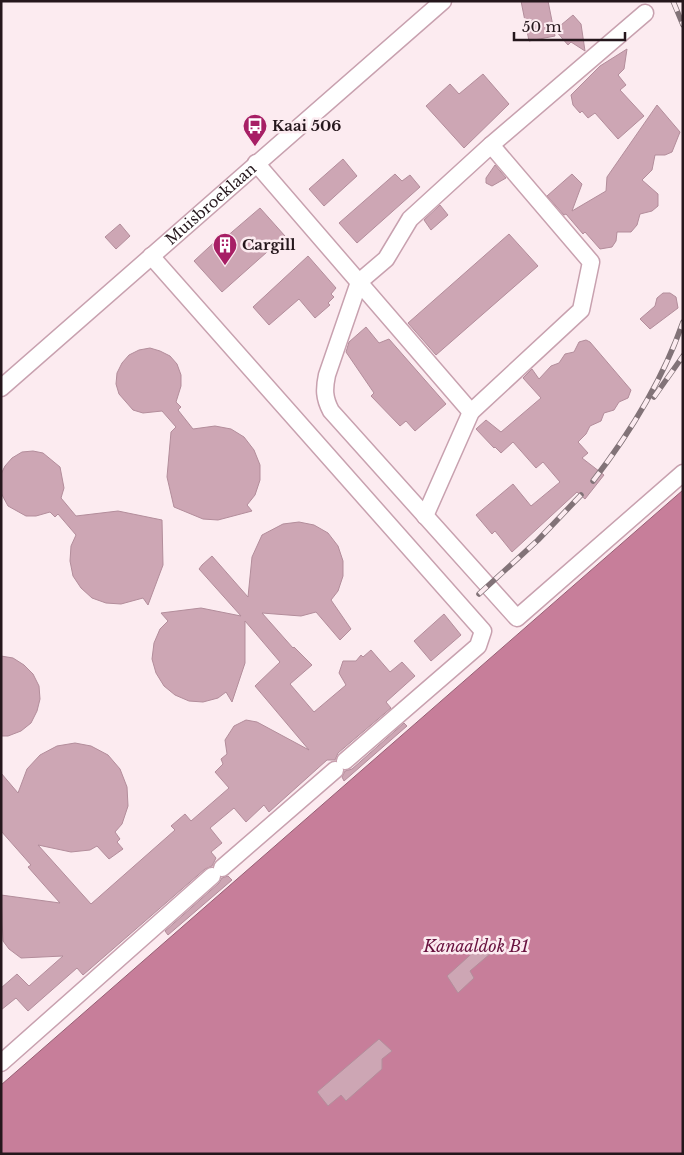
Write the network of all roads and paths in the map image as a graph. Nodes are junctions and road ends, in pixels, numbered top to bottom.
1 (443, 1) edge
2 (645, 13) dead end
3 (490, 145) junction
4 (256, 163) junction
5 (150, 256) junction
6 (359, 282) junction
7 (1, 388) edge
8 (471, 412) junction
9 (683, 473) edge
10 (424, 516) junction
11 (1, 1062) edge

1 - 4 lane, Muisbroeklaan
2 - 3 lane
3 - 6 lane
3 - 8 lane
4 - 5 lane, Muisbroeklaan
4 - 6 lane
5 - 7 lane, Muisbroeklaan
5 - 11 lane
6 - 8 lane
6 - 10 lane
8 - 10 lane
9 - 10 lane

